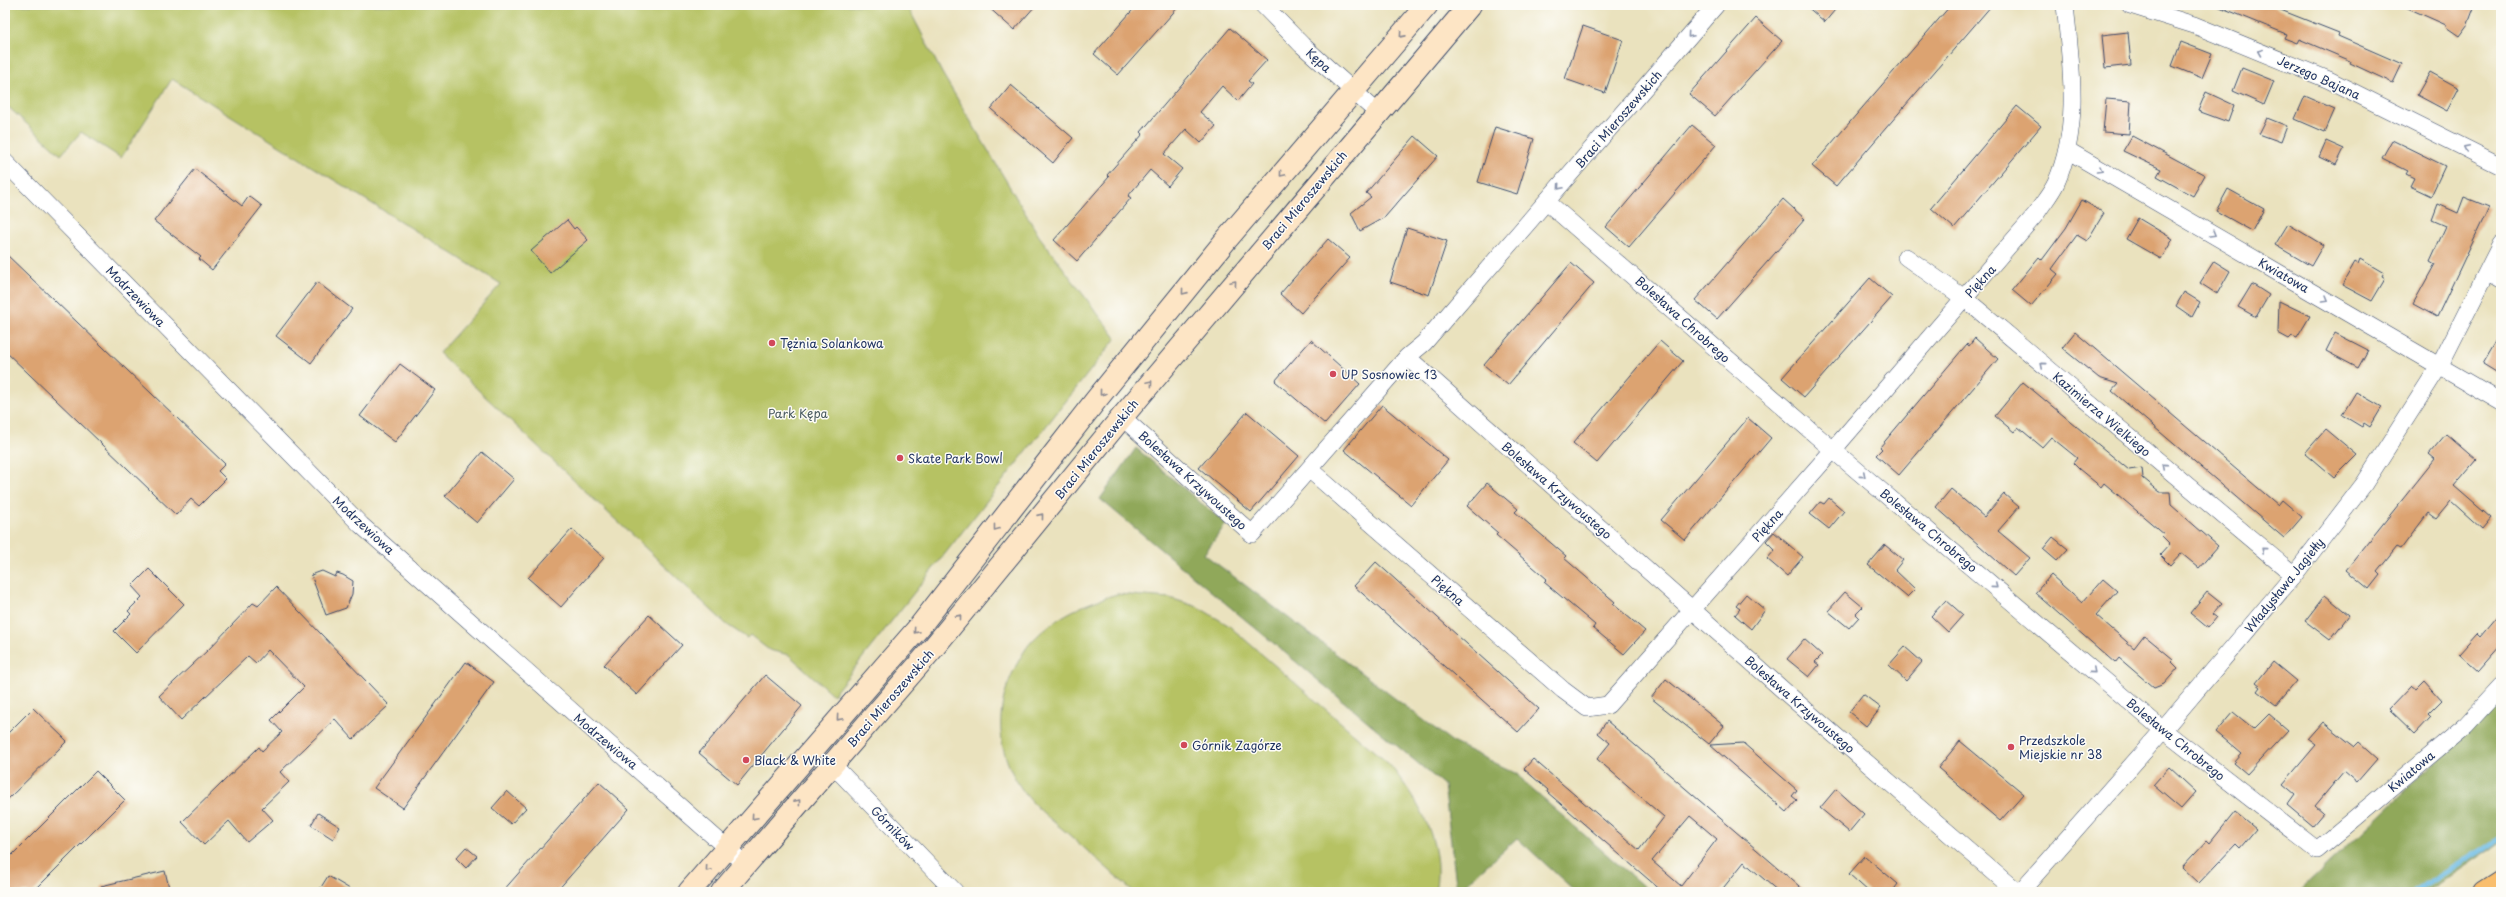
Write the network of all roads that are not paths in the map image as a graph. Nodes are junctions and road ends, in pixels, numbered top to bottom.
1 (1263, 5) edge
2 (1427, 5) edge
3 (1470, 5) edge
4 (1716, 5) edge
5 (2065, 5) edge
6 (2130, 5) edge
7 (1353, 91) junction
8 (1378, 113) junction
9 (2067, 150) junction
10 (5, 162) edge
11 (2501, 166) edge
12 (1547, 202) junction
13 (2501, 244) edge
14 (1906, 257) dead end
15 (2494, 275) edge
16 (1964, 298) junction
17 (1407, 357) junction
18 (2440, 365) junction
19 (2501, 402) edge
20 (1122, 417) junction
21 (1833, 450) junction
22 (1309, 469) junction
23 (2294, 575) junction
24 (1692, 609) junction
25 (2501, 687) edge
26 (2163, 730) junction
27 (832, 764) junction
28 (728, 847) junction
29 (2318, 850) joint
30 (746, 865) junction
31 (2501, 881) edge
32 (688, 892) edge
33 (722, 892) edge
34 (955, 892) edge
35 (2017, 892) edge
36 (2020, 892) edge
37 (2484, 892) edge

1 - 7 street, Kępa
2 -> 7 main road, Braci Mieroszewskich
3 - 8 main road, Braci Mieroszewskich
4 -> 12 street, Braci Mieroszewskich
5 - 9 street, Piękna
11 -> 6 street, Jerzego Bajana
7 - 8 street, Kępa
7 -> 28 main road, Braci Mieroszewskich
20 -> 8 main road, Braci Mieroszewskich
9 - 16 street, Piękna
9 -> 18 street, Kwiatowa
10 - 28 street, Modrzewiowa
12 - 17 street, Braci Mieroszewskich
12 - 21 street, Bolesława Chrobrego
13 - 15 street, Władysława Jagiełły
14 - 16 street, Kazimierza Wielkiego
15 - 18 street, Władysława Jagiełły
16 - 21 street, Piękna
23 -> 16 street, Kazimierza Wielkiego
17 - 22 street, Bolesława Krzywoustego
17 - 24 street, Bolesława Krzywoustego
18 - 19 street, Kwiatowa
18 - 23 street, Władysława Jagiełły
20 - 22 street, Bolesława Krzywoustego
27 -> 20 main road, Braci Mieroszewskich
21 - 24 street, Piękna
21 -> 26 street, Bolesława Chrobrego
22 - 24 street, Piękna
23 - 26 street, Władysława Jagiełły
24 - 35 street, Bolesława Krzywoustego
25 - 29 street, Kwiatowa
26 - 29 street, Bolesława Chrobrego
26 - 36 street, Władysława Jagiełły
30 -> 27 main road, Braci Mieroszewskich
27 - 34 street, Górników
28 - 30 street, Modrzewiowa
28 -> 32 main road, Braci Mieroszewskich
30 - 33 main road, Braci Mieroszewskich
31 - 37 main road

